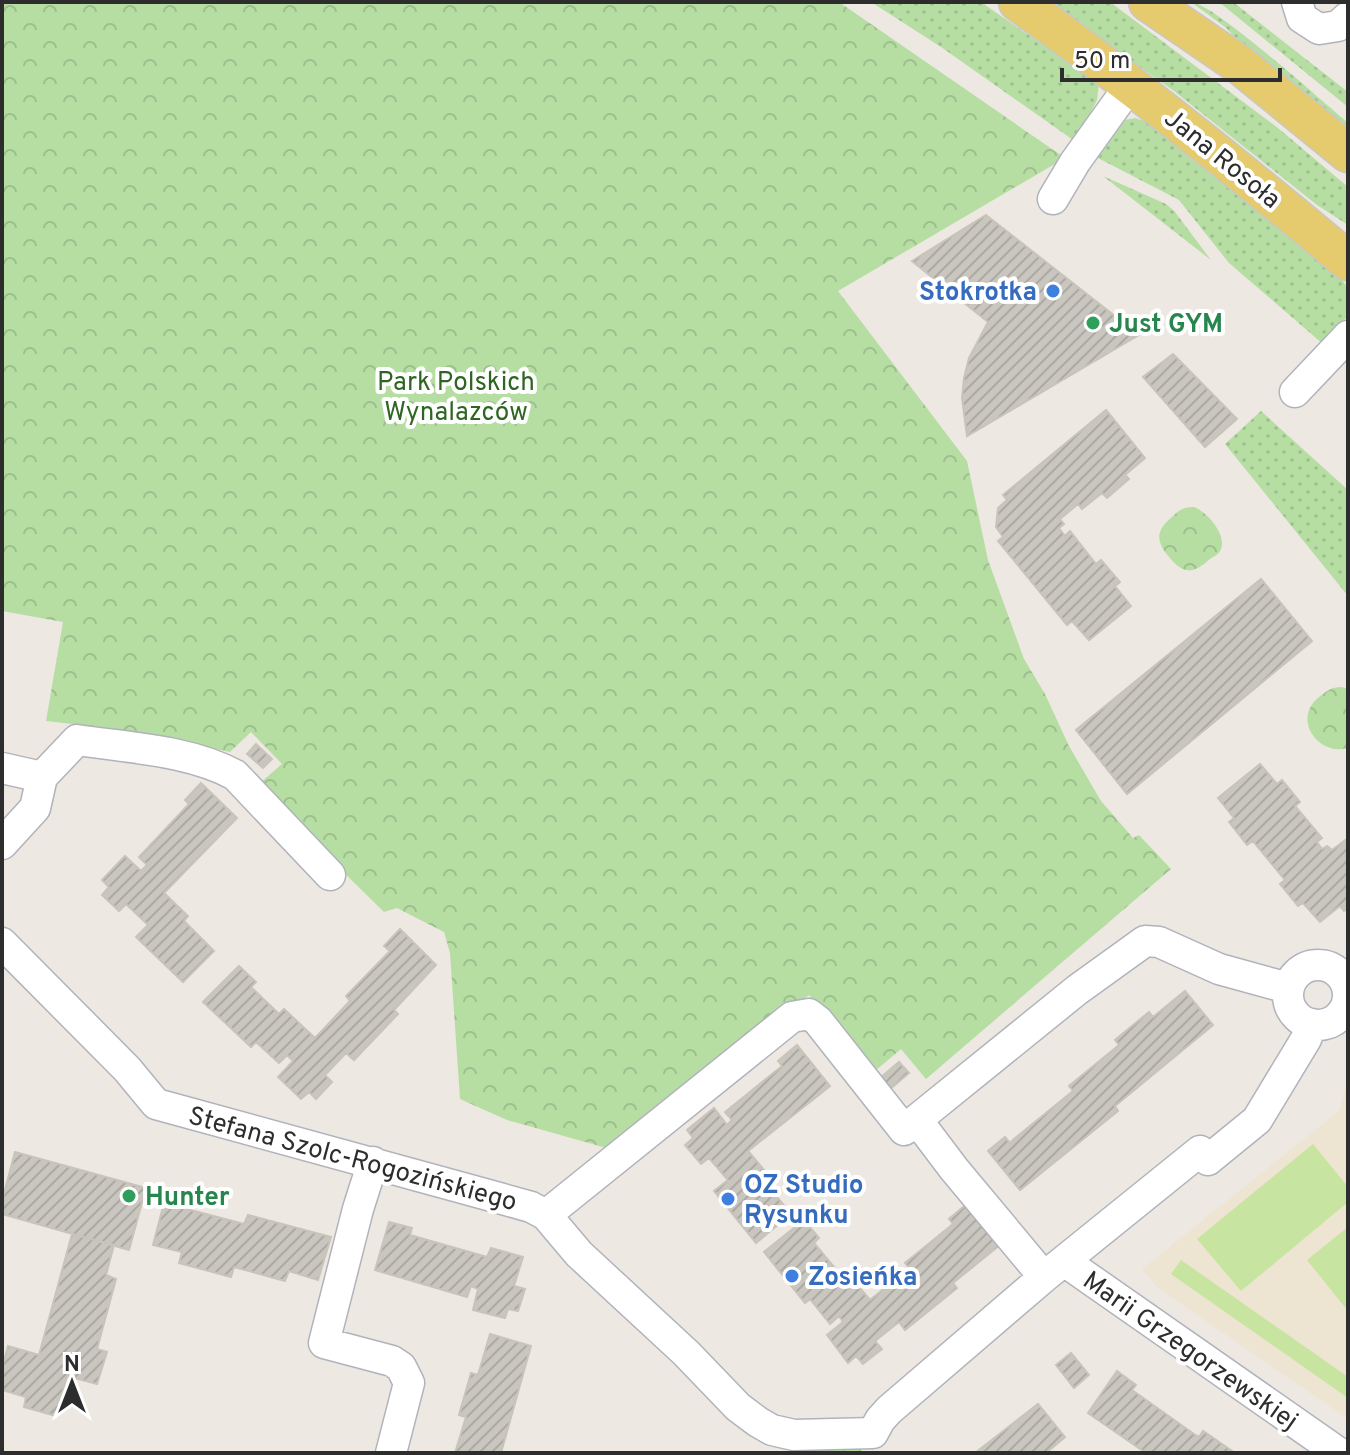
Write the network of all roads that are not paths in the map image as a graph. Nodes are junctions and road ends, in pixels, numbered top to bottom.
1 (1018, 2) edge
2 (1148, 2) edge
3 (1297, 2) edge
4 (1347, 20) edge
5 (1131, 84) junction
6 (1348, 153) edge
7 (1053, 199) dead end
8 (1348, 261) edge
9 (1348, 336) edge
10 (1295, 392) dead end
11 (2, 768) edge
12 (42, 777) junction
13 (2, 844) edge
14 (330, 875) dead end
15 (2, 943) edge
16 (1343, 968) edge
17 (1288, 988) junction
18 (1348, 1002) edge
19 (1312, 1024) junction
20 (917, 1120) junction
21 (373, 1162) junction
22 (546, 1215) junction
23 (1054, 1269) junction
24 (769, 1441) edge
25 (870, 1443) edge
26 (391, 1453) edge
27 (1339, 1453) edge

1 - 5 main road, Jana Rosoła
2 - 6 main road
3 - 4 street
5 - 7 street
5 - 8 main road, Jana Rosoła
9 - 10 street
11 - 12 street
12 - 13 street
12 - 14 street
15 - 21 street, Stefana Szolc-Rogozińskiego
16 - 17 street
16 - 18 street
17 - 19 street
17 - 20 street
18 - 19 street
19 - 23 street, Marii Grzegorzewskiej
20 - 22 street
20 - 23 street
21 - 22 street, Stefana Szolc-Rogozińskiego
21 - 26 street
22 - 24 street, Stefana Szolc-Rogozińskiego
23 - 25 street
23 - 27 street, Marii Grzegorzewskiej
24 - 25 street

